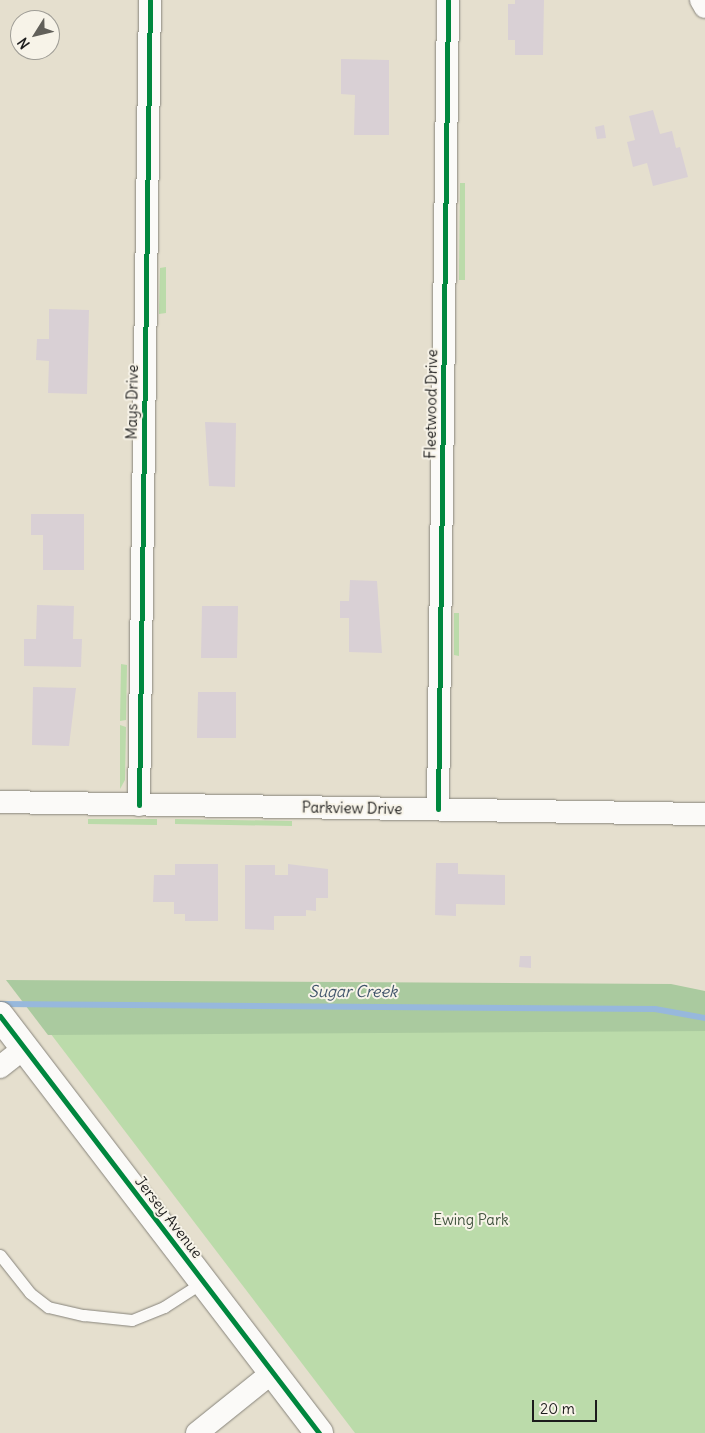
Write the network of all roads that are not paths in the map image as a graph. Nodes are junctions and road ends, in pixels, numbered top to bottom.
1 (150, 0) edge
2 (448, 0) edge
3 (701, 0) edge
4 (705, 7) edge
5 (0, 802) edge
6 (139, 805) junction
7 (438, 809) junction
8 (705, 814) edge
9 (13, 1033) edge
10 (0, 1067) edge
11 (0, 1255) edge
12 (203, 1282) junction
13 (273, 1372) junction
14 (197, 1433) edge
15 (319, 1433) edge

1 - 6 street, Mays Drive
2 - 7 street, Fleetwood Drive
3 - 4 street
5 - 6 street, Parkview Drive
6 - 7 street, Parkview Drive
7 - 8 street, Parkview Drive
9 - 10 street
9 - 12 street, Jersey Avenue
11 - 12 lane
12 - 13 street, Jersey Avenue
13 - 14 street
13 - 15 street, Jersey Avenue

